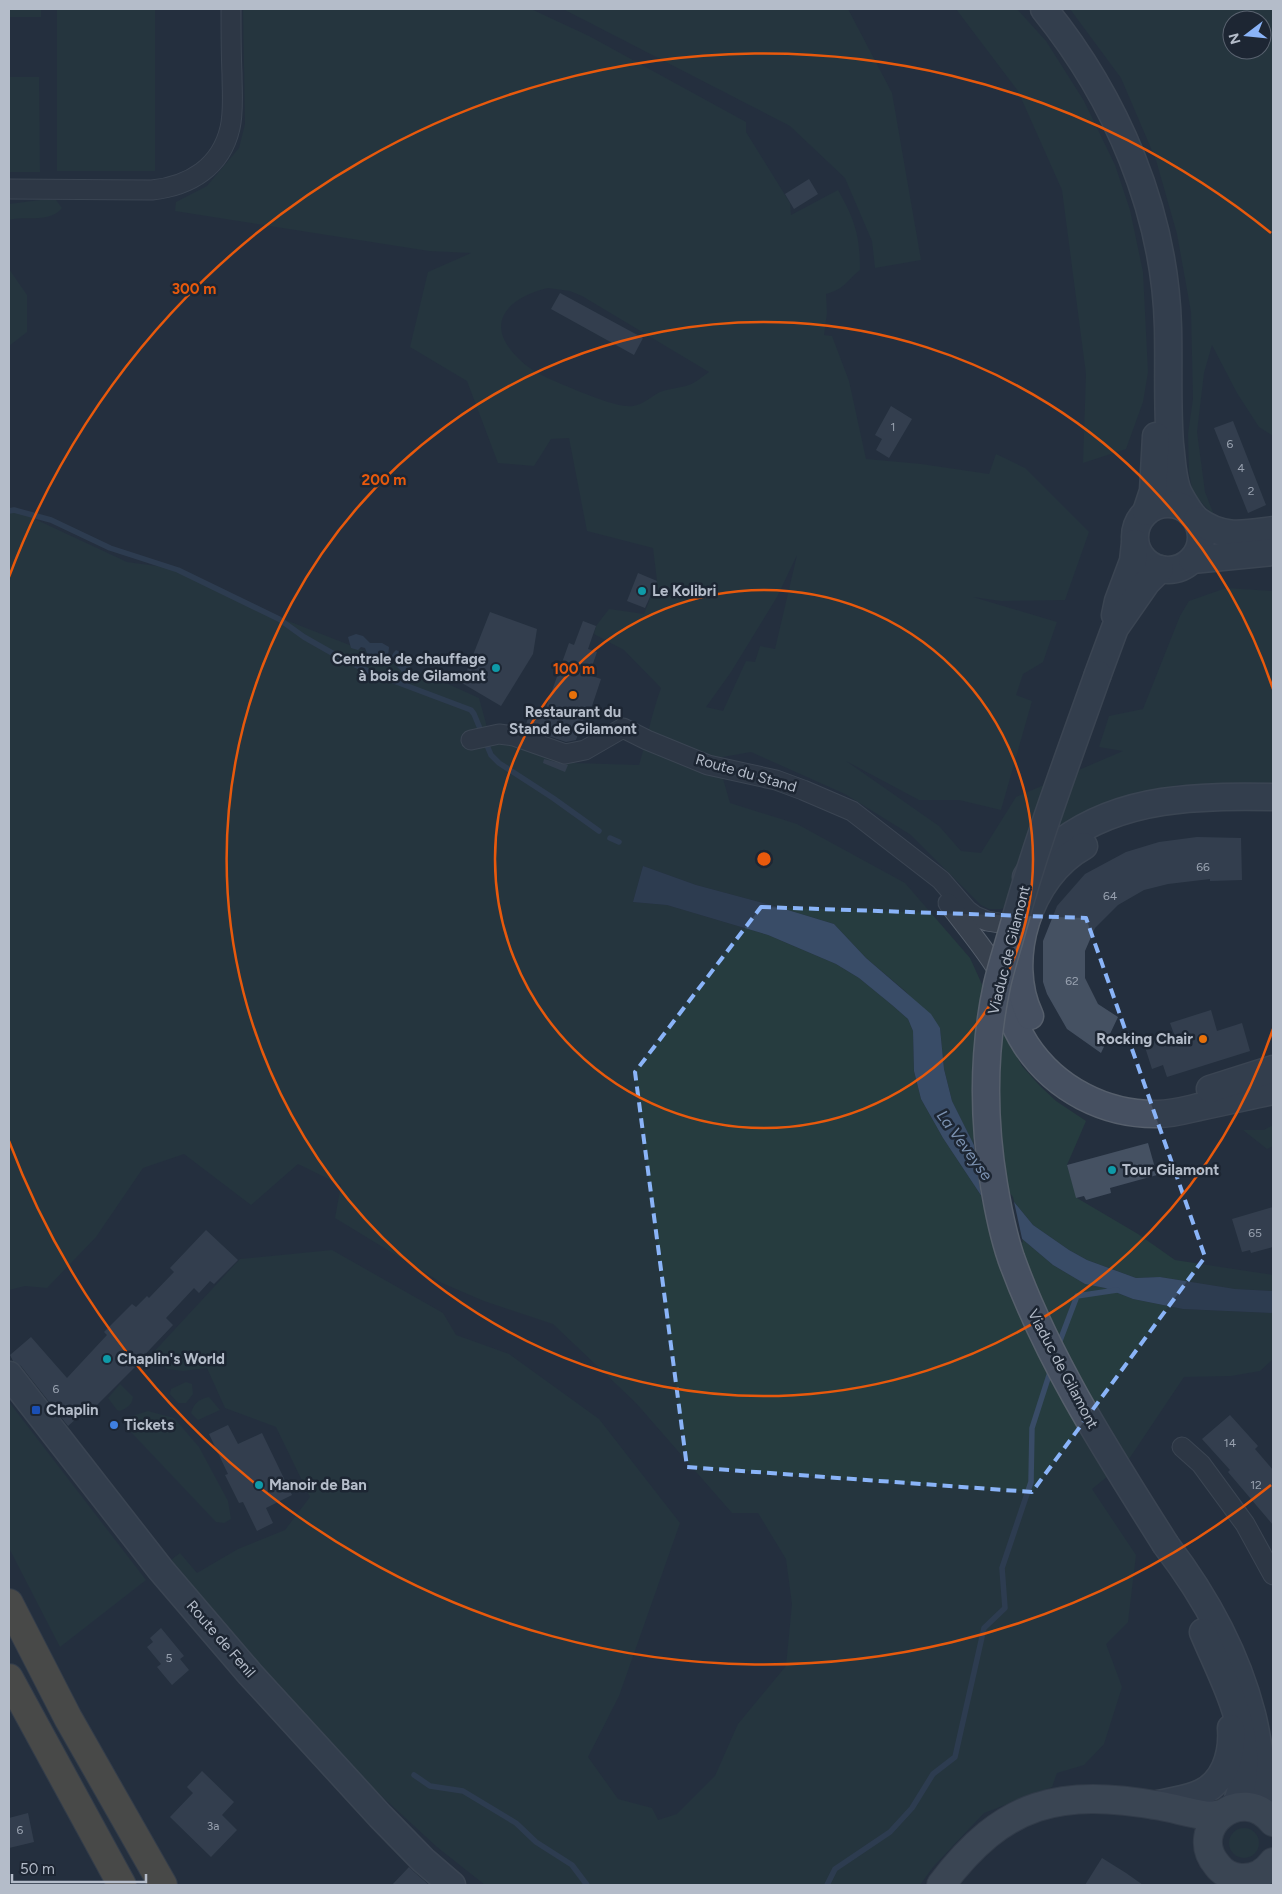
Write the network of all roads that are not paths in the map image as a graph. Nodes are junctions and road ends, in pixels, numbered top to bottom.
1 (230, 9) edge
2 (1044, 9) edge
3 (9, 189) edge
4 (1167, 359) junction
5 (1146, 512) junction
6 (1193, 516) junction
7 (1273, 530) edge
8 (1135, 543) junction
9 (1273, 552) edge
10 (1192, 560) junction
11 (1160, 569) junction
12 (1115, 628) junction
13 (478, 738) dead end
14 (1273, 797) edge
15 (1273, 815) edge
16 (923, 868) junction
17 (1006, 924) junction
18 (1000, 974) junction
19 (1273, 1069) edge
20 (1273, 1091) edge
21 (9, 1376) edge
22 (1182, 1447) dead end
23 (1273, 1575) edge
24 (9, 1603) edge
25 (1225, 1668) junction
26 (9, 1678) edge
27 (1149, 1804) junction
28 (1229, 1811) junction
29 (1272, 1820) edge
30 (1218, 1869) edge
31 (1268, 1870) edge
32 (122, 1885) edge
33 (162, 1885) edge
34 (452, 1885) edge
35 (941, 1885) edge

1 - 3 street
2 - 4 main road
4 - 5 main road
4 - 6 main road
5 - 6 main road
5 - 8 main road
6 - 7 main road
6 - 10 main road
8 - 11 main road
8 - 12 main road, Viaduc de Gilamont
9 - 10 main road
10 - 11 main road
11 - 12 main road, Viaduc de Gilamont
12 - 25 main road, Viaduc de Gilamont, bridge
13 - 16 street, Route du Stand
14 - 17 main road
15 - 19 main road
16 - 17 street, Route du Stand
16 - 18 street, Route du Stand
17 - 18 main road
18 - 20 main road
21 - 34 main road, Route de Fenil
22 - 23 street
24 - 33 highway
25 - 27 main road
25 - 28 main road, Viaduc de Gilamont
25 - 29 main road, Viaduc de Gilamont
26 - 32 highway
27 - 28 main road
27 - 30 main road
27 - 35 main road
28 - 29 main road
28 - 30 main road
30 - 31 main road

